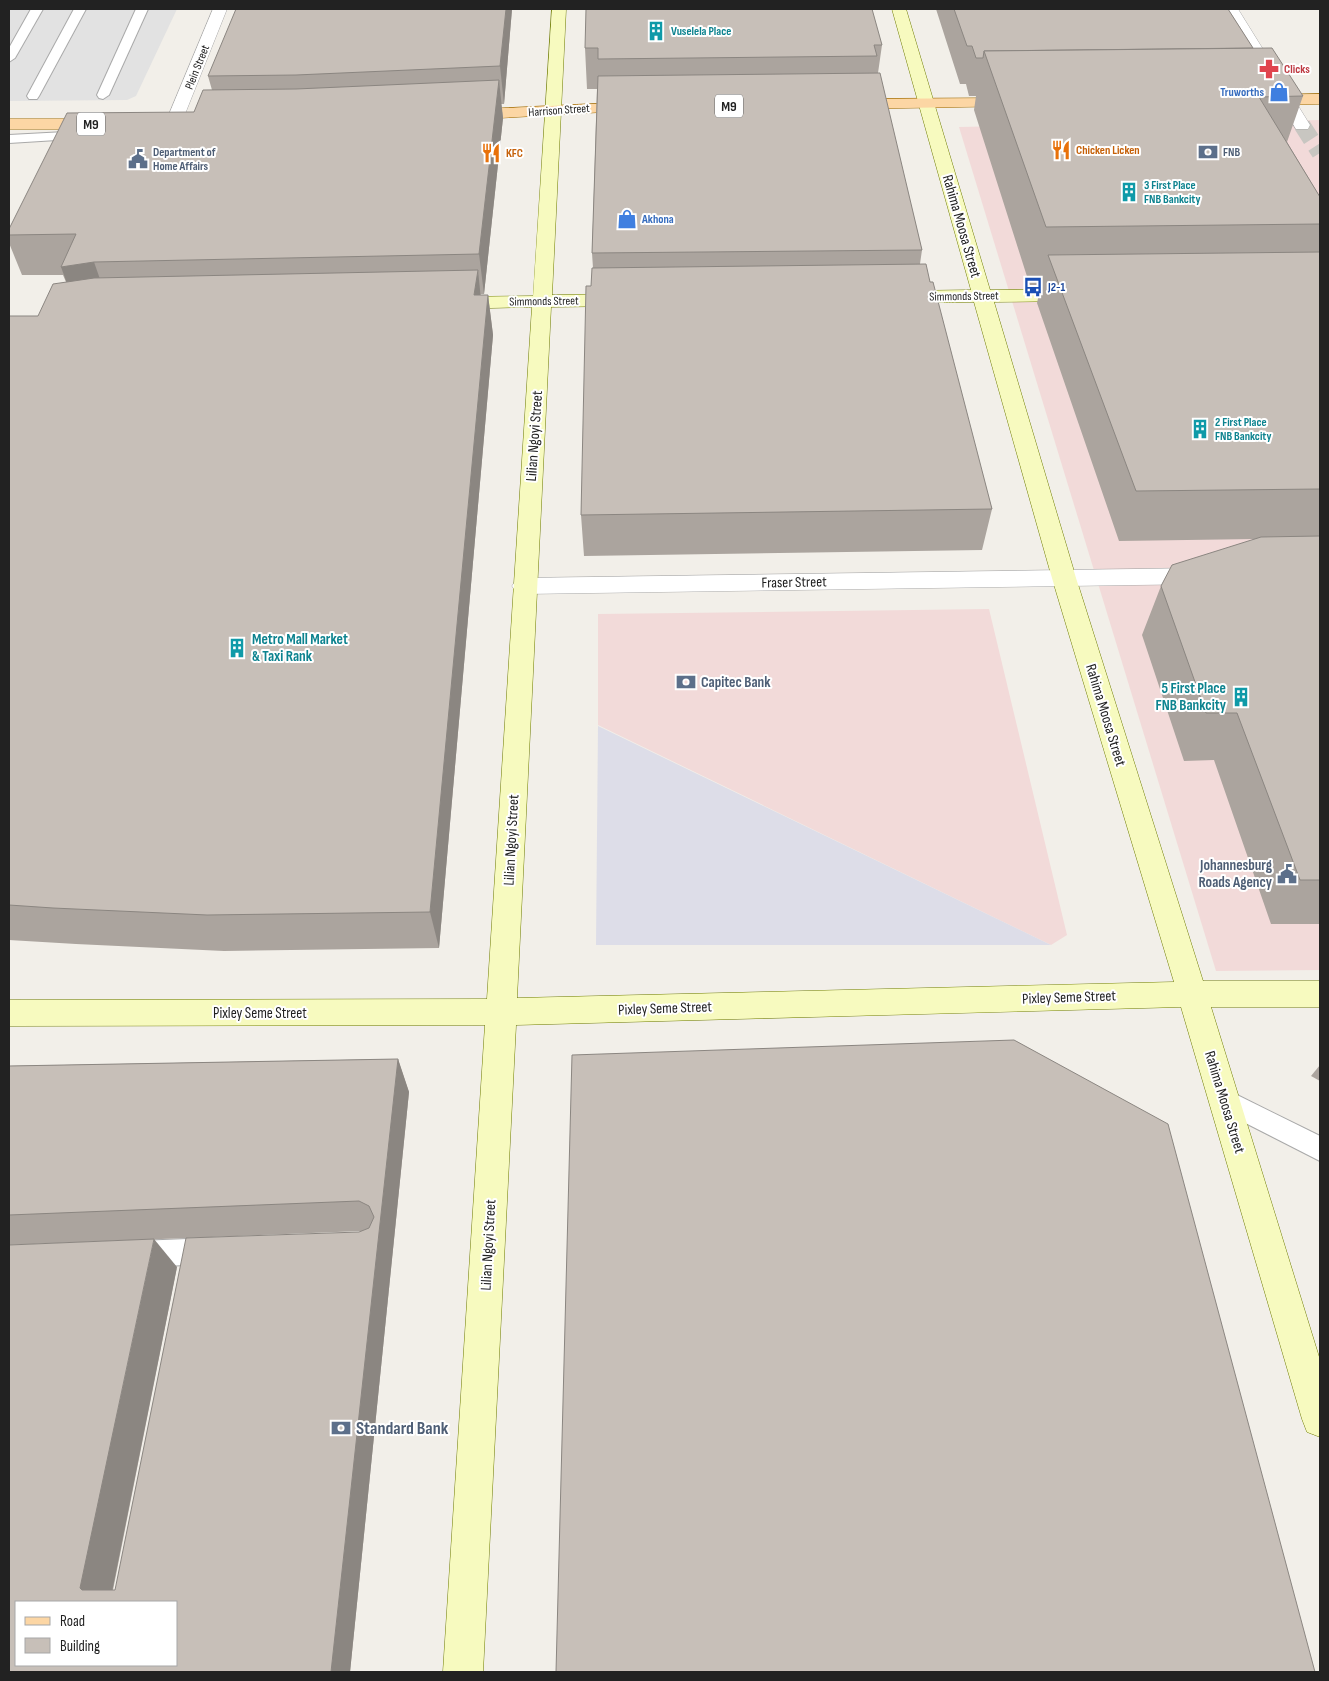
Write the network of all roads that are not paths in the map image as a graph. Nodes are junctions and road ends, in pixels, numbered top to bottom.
1 (37, 9) edge
2 (80, 9) edge
3 (142, 9) edge
4 (220, 9) edge
5 (559, 9) edge
6 (899, 9) edge
7 (1230, 9) edge
8 (9, 58) edge
9 (102, 95) dead end
10 (33, 96) dead end
11 (1320, 99) edge
12 (1246, 100) edge
13 (1286, 100) junction
14 (1026, 102) edge
15 (926, 103) junction
16 (836, 104) edge
17 (648, 107) edge
18 (554, 110) junction
19 (451, 116) edge
20 (9, 124) edge
21 (193, 124) edge
22 (164, 125) joint
23 (1302, 125) tunnel mouth
24 (111, 129) joint
25 (9, 139) edge
26 (1092, 295) edge
27 (982, 296) junction
28 (882, 297) edge
29 (642, 300) edge
30 (542, 301) junction
31 (434, 303) edge
32 (1222, 576) edge
33 (1064, 578) junction
34 (524, 586) junction
35 (1192, 994) junction
36 (1320, 994) edge
37 (501, 1012) junction
38 (9, 1013) edge
39 (1225, 1100) junction
40 (1320, 1149) edge
41 (235, 1251) edge
42 (195, 1252) junction
43 (117, 1255) edge
44 (190, 1281) edge
45 (1320, 1419) edge
46 (463, 1672) edge

1 - 8 lane
2 - 10 lane
3 - 9 lane
4 - 22 street, Plein Street
5 - 18 street, Lilian Ngoyi Street
6 - 15 street, Rahima Moosa Street
7 - 13 street
11 - 13 main road
12 - 13 main road
13 - 23 street
14 - 15 main road
15 - 16 main road
15 - 27 street, Rahima Moosa Street
17 - 18 main road, Harrison Street
18 - 19 main road, Harrison Street
18 - 30 street, Lilian Ngoyi Street
20 - 24 main road, M9
21 - 22 main road
24 - 25 lane
26 - 27 street, Simmonds Street
27 - 28 street, Simmonds Street
27 - 33 street, Rahima Moosa Street
29 - 30 street, Simmonds Street
30 - 31 street, Simmonds Street
30 - 34 street, Lilian Ngoyi Street
32 - 33 street, Fraser Street
33 - 34 street, Fraser Street
33 - 35 street, Rahima Moosa Street
34 - 37 street, Lilian Ngoyi Street
35 - 36 street, Pixley Seme Street
35 - 37 street, Pixley Seme Street
35 - 39 street, Rahima Moosa Street
37 - 38 street, Pixley Seme Street
37 - 46 street, Lilian Ngoyi Street
39 - 40 lane
39 - 45 street, Rahima Moosa Street
41 - 42 lane
42 - 43 lane
42 - 44 lane

